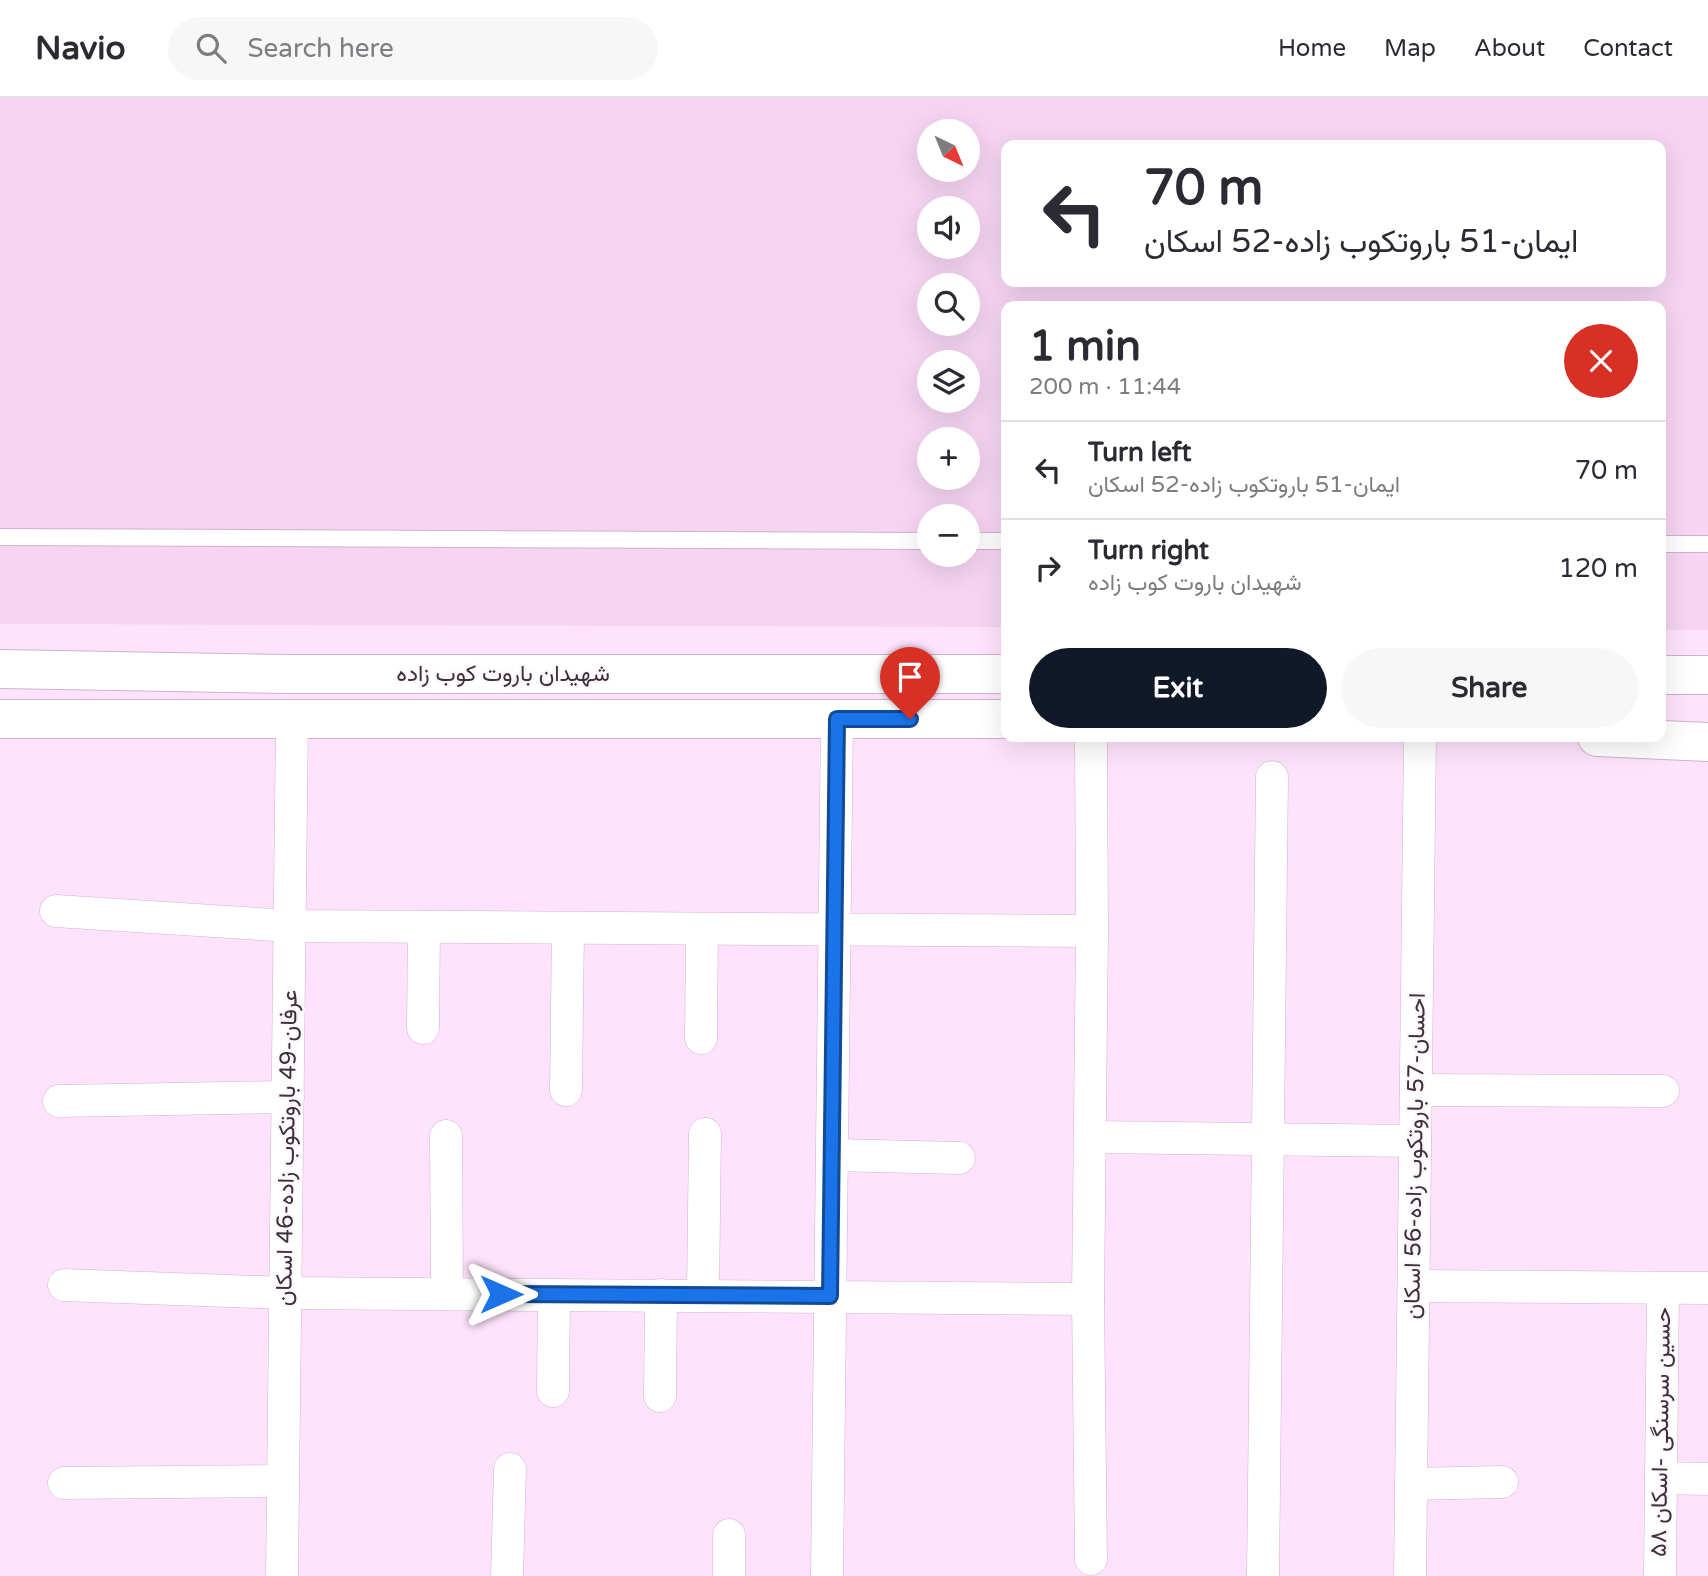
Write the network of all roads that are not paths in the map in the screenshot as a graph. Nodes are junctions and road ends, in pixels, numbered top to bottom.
1 (0, 537) edge
2 (917, 541) edge
3 (980, 541) edge
4 (1001, 541) edge
5 (1666, 544) edge
6 (1708, 544) edge
7 (0, 669) edge
8 (1001, 674) edge
9 (1666, 675) edge
10 (1708, 675) edge
11 (0, 719) edge
12 (292, 719) junction
13 (837, 719) junction
14 (1001, 719) edge
15 (1666, 740) edge
16 (1091, 742) edge
17 (1420, 742) edge
18 (1708, 742) edge
19 (1272, 776) dead end
20 (56, 911) dead end
21 (290, 926) junction
22 (424, 927) junction
23 (568, 928) junction
24 (702, 929) junction
25 (835, 930) junction
26 (1092, 931) junction
27 (423, 1028) dead end
28 (701, 1038) dead end
29 (566, 1090) dead end
30 (1416, 1090) junction
31 (1663, 1091) dead end
32 (288, 1097) junction
33 (59, 1101) dead end
34 (705, 1134) dead end
35 (446, 1136) dead end
36 (1091, 1137) junction
37 (1268, 1140) junction
38 (1415, 1141) junction
39 (832, 1154) junction
40 (959, 1158) dead end
41 (64, 1285) dead end
42 (1413, 1286) junction
43 (1663, 1288) junction
44 (1708, 1288) edge
45 (286, 1293) junction
46 (447, 1294) junction
47 (554, 1294) junction
48 (660, 1295) junction
49 (703, 1295) junction
50 (830, 1296) junction
51 (1088, 1299) junction
52 (553, 1391) dead end
53 (660, 1396) dead end
54 (510, 1469) dead end
55 (1661, 1478) junction
56 (1708, 1479) edge
57 (283, 1481) junction
58 (1502, 1482) dead end
59 (64, 1483) dead end
60 (1411, 1483) junction
61 (729, 1535) dead end
62 (1091, 1559) dead end
63 (282, 1576) edge
64 (508, 1576) edge
65 (729, 1576) edge
66 (827, 1576) edge
67 (1263, 1576) edge
68 (1410, 1576) edge
69 (1660, 1576) edge

1 - 2 lane
3 - 4 lane
5 - 6 lane
7 - 8 street, شهیدان باروت کوب زاده
9 - 10 street
11 - 12 street, شهیدان باروت کوب زاده
12 - 13 street, شهیدان باروت کوب زاده
12 - 21 street, عرفان-49 باروتکوب زاده-46 اسکان
13 - 14 street, شهیدان باروت کوب زاده
13 - 25 street
15 - 18 street
16 - 26 street
17 - 30 street, احسان-57 باروتکوب زاده-56 اسکان
19 - 37 street
20 - 21 street
21 - 22 street
21 - 32 street, عرفان-49 باروتکوب زاده-46 اسکان
22 - 23 street
22 - 27 street
23 - 24 street
23 - 29 street
24 - 25 street
24 - 28 street
25 - 26 street
25 - 39 street
26 - 36 street
30 - 31 street
30 - 38 street, احسان-57 باروتکوب زاده-56 اسکان
32 - 33 street
32 - 45 street, عرفان-49 باروتکوب زاده-46 اسکان
34 - 49 street
35 - 46 street
36 - 37 street
36 - 51 street
37 - 38 street
37 - 67 street
38 - 42 street, احسان-57 باروتکوب زاده-56 اسکان
39 - 40 street
39 - 50 street
41 - 45 street
42 - 43 street
42 - 60 street, احسان-57 باروتکوب زاده-56 اسکان
43 - 44 street
43 - 55 street, حسین سرسنگی -اسکان ۵۸
45 - 46 street
45 - 57 street, عرفان-49 باروتکوب زاده-46 اسکان
46 - 47 street
47 - 48 street
47 - 52 street
48 - 49 street
48 - 53 street
49 - 50 street
50 - 51 street
50 - 66 street
51 - 62 street
54 - 64 street
55 - 56 street
55 - 69 street, حسین سرسنگی -اسکان ۵۸
57 - 59 street
57 - 63 street, عرفان-49 باروتکوب زاده-46 اسکان
58 - 60 street
60 - 68 street, احسان-57 باروتکوب زاده-56 اسکان
61 - 65 street

